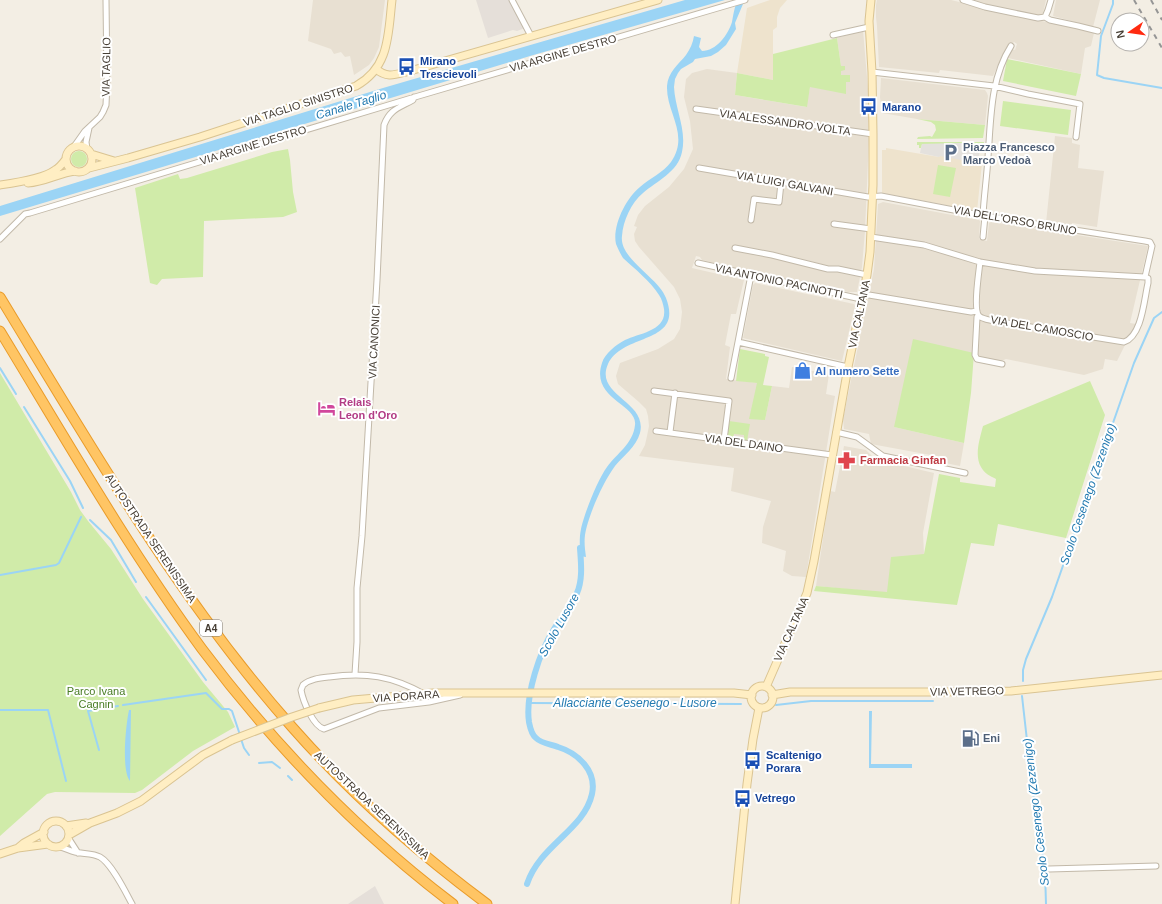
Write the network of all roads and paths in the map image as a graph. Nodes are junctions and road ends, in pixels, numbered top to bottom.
1 (106, 0) edge
2 (392, 0) edge
3 (512, 0) edge
4 (658, 0) edge
5 (745, 0) edge
6 (871, 0) edge
7 (963, 0) edge
8 (1051, 0) edge
9 (1045, 17) junction
10 (869, 27) junction
11 (1098, 32) dead end
12 (833, 35) dead end
13 (531, 36) junction
14 (1011, 46) dead end
15 (376, 69) junction
16 (872, 72) junction
17 (994, 86) junction
18 (415, 96) junction
19 (696, 109) dead end
20 (89, 127) junction
21 (873, 134) junction
22 (1076, 137) dead end
23 (73, 148) junction
24 (89, 151) junction
25 (66, 159) junction
26 (118, 161) junction
27 (88, 168) junction
28 (699, 168) dead end
29 (75, 171) junction
30 (12, 183) junction
31 (781, 183) junction
32 (0, 184) edge
33 (872, 197) junction
34 (984, 215) junction
35 (751, 220) dead end
36 (834, 224) dead end
37 (871, 229) junction
38 (871, 237) junction
39 (984, 237) dead end
40 (0, 239) edge
41 (735, 248) dead end
42 (1151, 249) joint
43 (980, 262) junction
44 (698, 263) dead end
45 (867, 275) junction
46 (751, 276) junction
47 (1146, 277) junction
48 (862, 296) junction
49 (0, 297) edge
50 (978, 313) junction
51 (0, 331) edge
52 (738, 342) junction
53 (1002, 364) dead end
54 (848, 367) junction
55 (731, 378) dead end
56 (654, 391) dead end
57 (675, 393) junction
58 (656, 431) dead end
59 (670, 432) junction
60 (836, 432) junction
61 (724, 440) junction
62 (832, 455) junction
63 (965, 473) dead end
64 (356, 674) junction
65 (1162, 675) edge
66 (766, 687) junction
67 (469, 693) junction
68 (425, 694) junction
69 (752, 695) junction
70 (772, 695) junction
71 (760, 708) junction
72 (90, 823) junction
73 (66, 826) junction
74 (44, 832) junction
75 (69, 837) junction
76 (48, 844) junction
77 (60, 847) junction
78 (18, 848) junction
79 (78, 853) junction
80 (0, 854) edge
81 (1156, 866) dead end
82 (1049, 869) dead end
83 (132, 904) edge
84 (453, 904) edge
85 (488, 904) edge
86 (735, 904) edge

1 - 20 street, VIA TAGLIO
2 - 15 main road
3 - 13 street
4 - 13 main road
5 - 18 street, VIA ARGINE DESTRO
6 - 10 main road, VIA CALTANA
7 - 9 street
8 - 9 street
9 - 11 street
10 - 12 street
10 - 16 main road, VIA CALTANA
13 - 15 main road
14 - 17 street
15 - 26 main road, VIA TAGLIO SINISTRO
16 - 17 street
16 - 21 main road, VIA CALTANA
17 - 22 street
17 - 34 street
18 - 40 street, VIA ARGINE DESTRO
18 - 64 street, VIA CANONICI
19 - 21 street, VIA ALESSANDRO VOLTA
20 - 23 street, VIA TAGLIO
20 - 24 street
21 - 33 main road, VIA CALTANA
23 - 24 main road
23 - 25 main road
24 - 26 main road, VIA TAGLIO SINISTRO
24 - 27 main road
25 - 29 main road
25 - 30 main road
26 - 27 main road, VIA TAGLIO SINISTRO
27 - 29 main road
28 - 31 street, VIA LUIGI GALVANI
29 - 30 main road
30 - 32 main road
31 - 33 street, VIA LUIGI GALVANI
31 - 35 street
33 - 34 street, VIA DELL'ORSO BRUNO
33 - 37 main road, VIA CALTANA
34 - 39 street
34 - 42 street, VIA DELL'ORSO BRUNO
36 - 37 street
37 - 38 main road, VIA CALTANA
38 - 43 street
38 - 45 main road, VIA CALTANA
41 - 45 street
42 - 47 street, VIA DEL CAMOSCIO
43 - 47 street
43 - 50 street
44 - 46 street, VIA ANTONIO PACINOTTI
45 - 48 main road, VIA CALTANA
46 - 48 street, VIA ANTONIO PACINOTTI
46 - 52 street
47 - 50 street, VIA DEL CAMOSCIO
48 - 50 street, VIA DEL CAMOSCIO
48 - 54 main road, VIA CALTANA
49 - 85 highway, AUTOSTRADA SERENISSIMA / A4
50 - 53 street
51 - 84 highway, AUTOSTRADA SERENISSIMA / A4
52 - 54 street
52 - 55 street
54 - 60 main road, VIA CALTANA
56 - 57 street
57 - 59 street
57 - 61 street
58 - 59 street, VIA DEL DAINO
59 - 61 street, VIA DEL DAINO
60 - 62 main road, VIA CALTANA
60 - 63 street
61 - 62 street, VIA DEL DAINO
62 - 66 main road, VIA CALTANA
64 - 67 street
64 - 68 street
65 - 70 main road, VIA VETREGO
66 - 69 main road
66 - 70 main road
67 - 68 main road, VIA PORARA
67 - 69 main road, VIA PORARA
68 - 72 main road, VIA PORARA, bridge
69 - 71 main road
70 - 71 main road
71 - 86 main road
72 - 73 main road, VIA PORARA
72 - 75 main road, VIA PORARA
73 - 74 main road, VIA PORARA
73 - 75 main road
74 - 76 main road
74 - 78 main road, VIA PORARA
75 - 77 main road, VIA PORARA
75 - 79 street
76 - 77 main road, VIA PORARA
76 - 78 main road, VIA PORARA
77 - 79 street
78 - 80 main road, VIA PORARA
79 - 83 street
81 - 82 street

